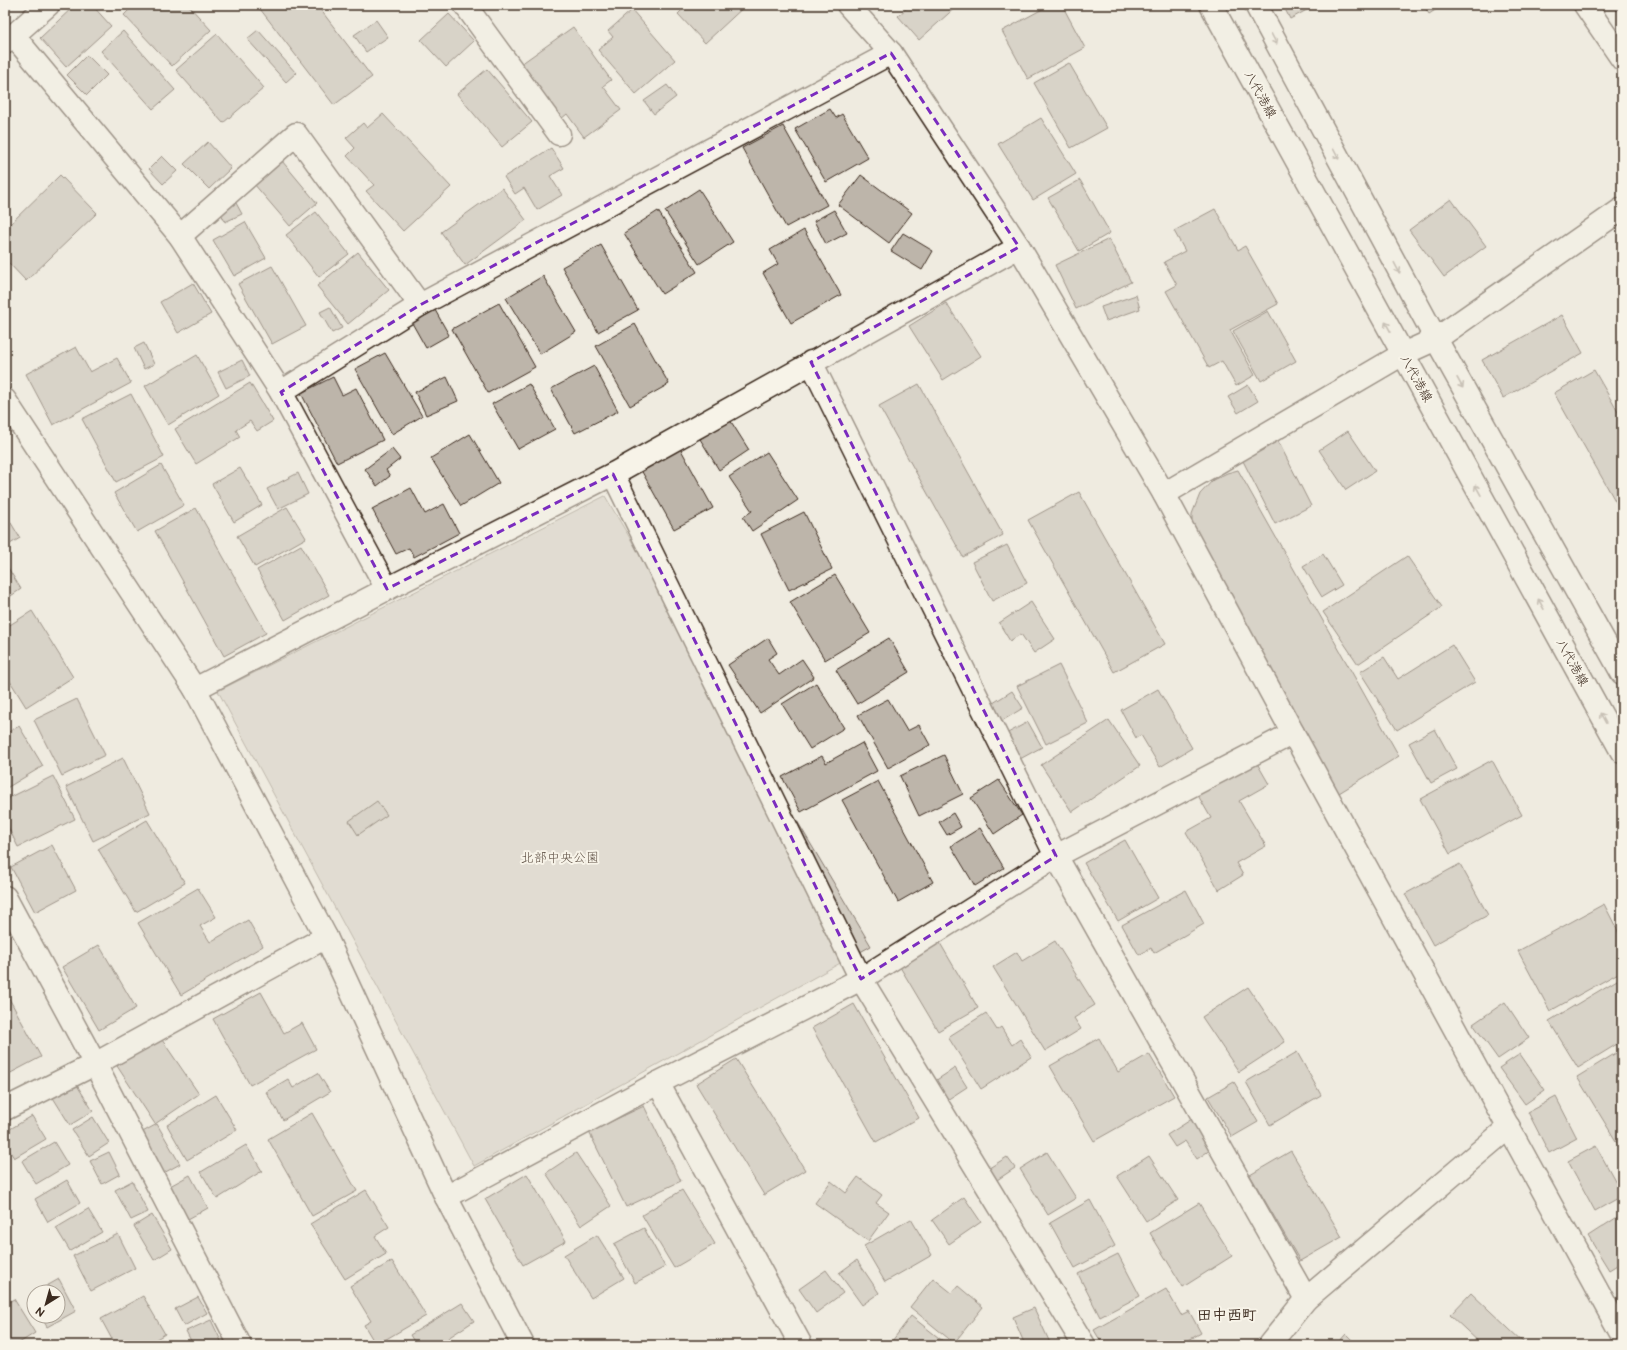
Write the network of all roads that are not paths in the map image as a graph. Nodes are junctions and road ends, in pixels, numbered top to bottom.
1 (48, 5) edge
2 (465, 5) edge
3 (848, 5) edge
4 (1211, 5) edge
5 (1256, 5) edge
6 (1585, 5) edge
7 (9, 39) edge
8 (891, 53) junction
9 (1622, 59) edge
10 (559, 134) dead end
11 (1622, 209) edge
12 (180, 236) junction
13 (1019, 247) junction
14 (420, 305) junction
15 (1436, 339) junction
16 (1403, 354) junction
17 (811, 362) junction
18 (281, 392) junction
19 (5, 400) edge
20 (613, 474) junction
21 (1164, 494) junction
22 (387, 589) junction
23 (1622, 673) edge
24 (195, 689) junction
25 (1293, 733) junction
26 (1622, 752) edge
27 (1056, 856) junction
28 (5, 897) edge
29 (326, 937) junction
30 (861, 979) junction
31 (95, 1064) junction
32 (658, 1083) junction
33 (5, 1109) edge
34 (1509, 1127) junction
35 (446, 1197) junction
36 (1306, 1299) junction
37 (1622, 1335) edge
38 (240, 1345) edge
39 (523, 1345) edge
40 (801, 1345) edge
41 (1084, 1345) edge
42 (1269, 1345) edge

1 - 7 street
2 - 10 street
3 - 8 street
16 -> 4 street, 八代港線
5 -> 15 street
6 - 9 street
7 - 12 street
8 - 13 street
8 - 14 street
11 - 15 street
12 - 14 street
12 - 18 street
13 - 17 street
13 - 21 street
14 - 18 street
15 - 16 street
15 -> 23 street
16 - 21 street
26 -> 16 street, 八代港線
17 - 20 street
17 - 27 street
18 - 22 street
19 - 24 street
20 - 22 street
20 - 30 street
21 - 25 street
22 - 24 street
24 - 29 street
25 - 27 street
25 - 34 street
27 - 30 street
27 - 36 street
28 - 31 street
29 - 31 street
29 - 35 street
30 - 32 street
30 - 41 street
31 - 33 street
31 - 38 street
32 - 35 street
32 - 40 street
34 - 36 street
34 - 37 street
35 - 39 street
36 - 42 street

